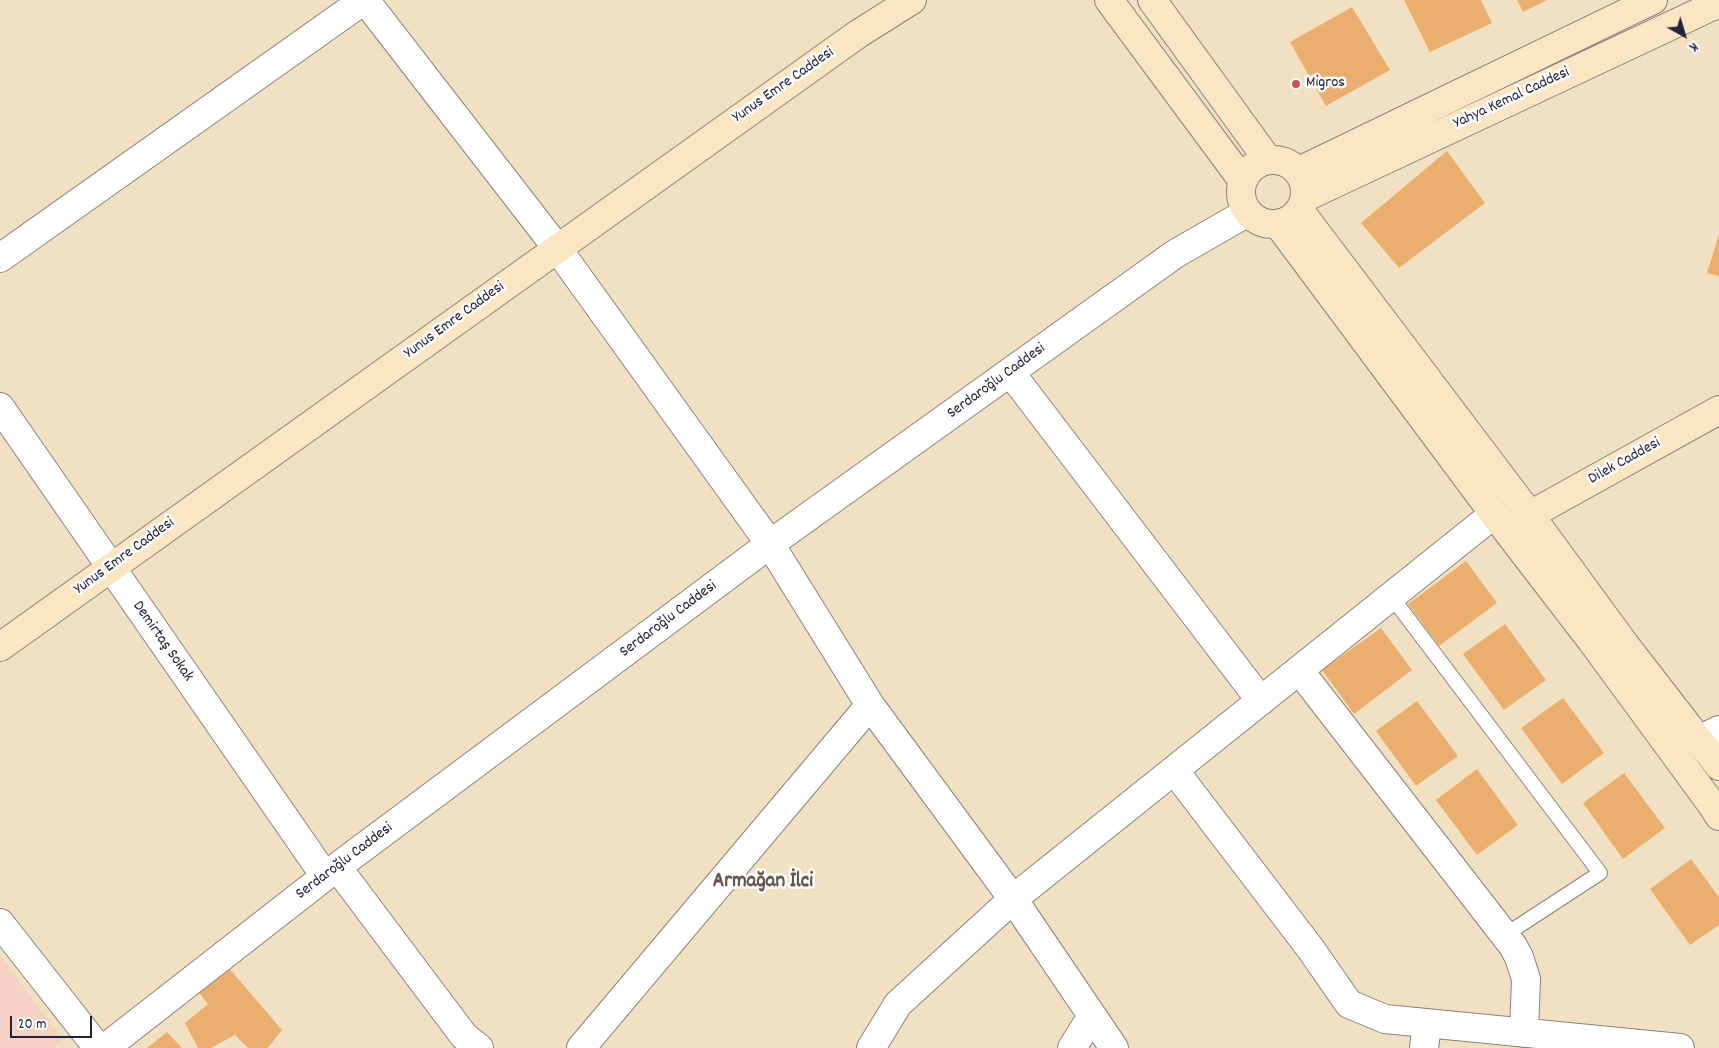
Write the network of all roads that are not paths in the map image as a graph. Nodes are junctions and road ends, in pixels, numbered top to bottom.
1 (365, 0) edge
2 (912, 0) edge
3 (1109, 0) edge
4 (1152, 0) edge
5 (1653, 0) edge
6 (1719, 3) edge
7 (1268, 160) junction
8 (1243, 180) junction
9 (1296, 201) junction
10 (1248, 212) junction
11 (557, 248) junction
12 (0, 258) edge
13 (1010, 372) junction
14 (0, 407) edge
15 (1719, 410) edge
16 (1494, 514) junction
17 (1530, 515) junction
18 (770, 544) junction
19 (110, 568) junction
20 (1391, 596) junction
21 (0, 647) edge
22 (1299, 670) junction
23 (1261, 701) junction
24 (870, 705) junction
25 (1709, 735) edge
26 (1719, 766) edge
27 (1174, 770) junction
28 (1719, 816) edge
29 (331, 872) junction
30 (1013, 899) junction
31 (0, 923) edge
32 (1505, 935) junction
33 (1092, 1016) junction
34 (1524, 1033) junction
35 (1425, 1036) edge
36 (98, 1048) edge
37 (105, 1048) edge
38 (479, 1048) edge
39 (581, 1048) edge
40 (870, 1048) edge
41 (1072, 1048) edge
42 (1114, 1048) edge
43 (1680, 1048) edge

1 - 11 street
1 - 12 street
2 - 11 main road, Yunus Emre Caddesi
3 - 8 main road
4 - 7 main road
5 - 9 main road, Yahya Kemal Caddesi
6 - 9 main road, Yahya Kemal Caddesi
7 - 8 main road
7 - 9 main road
8 - 10 main road
9 - 10 main road
9 - 16 main road
9 - 17 main road
10 - 13 street, Serdaroğlu Caddesi
11 - 18 street
11 - 19 main road, Yunus Emre Caddesi
13 - 18 street, Serdaroğlu Caddesi
13 - 23 street
14 - 19 street, Demirtaş Sokak
15 - 17 main road, Dilek Caddesi
16 - 20 street
16 - 28 main road
17 - 25 main road
18 - 24 street
18 - 29 street, Serdaroğlu Caddesi
19 - 21 main road, Yunus Emre Caddesi
19 - 29 street, Demirtaş Sokak
20 - 22 street
20 - 32 lane
22 - 23 street
22 - 32 street
23 - 27 street
24 - 30 street
24 - 39 street
25 - 26 main road
27 - 30 street
27 - 35 street
29 - 37 street, Serdaroğlu Caddesi
29 - 38 street, Demirtaş Sokak
30 - 33 street
30 - 40 street
31 - 36 street
32 - 34 street
33 - 41 street
33 - 42 street
34 - 35 street
34 - 43 street

